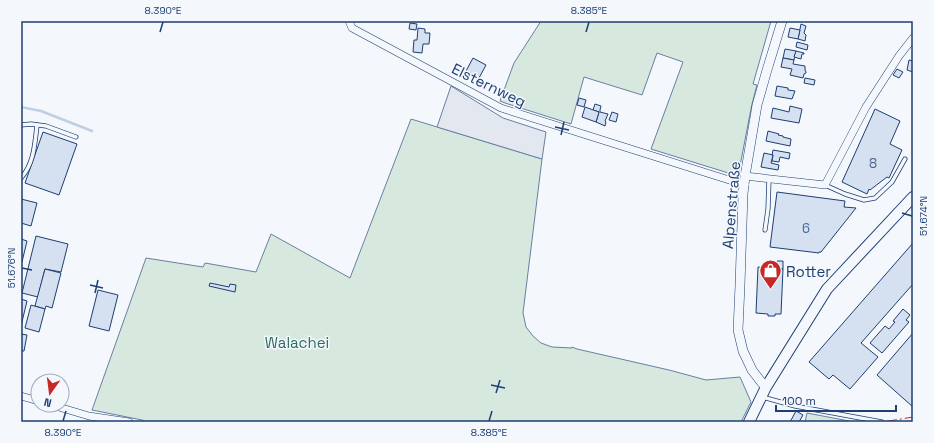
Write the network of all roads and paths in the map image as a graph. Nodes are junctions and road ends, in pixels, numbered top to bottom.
1 (349, 21) edge
2 (782, 21) edge
3 (913, 38) edge
4 (21, 125) edge
5 (37, 125) junction
6 (76, 137) dead end
7 (905, 159) dead end
8 (21, 178) edge
9 (769, 179) junction
10 (745, 181) junction
11 (825, 185) junction
12 (913, 197) edge
13 (765, 230) dead end
14 (766, 387) junction
15 (761, 396) junction
16 (70, 410) edge
17 (129, 422) edge
18 (749, 422) edge
19 (882, 422) edge

1 - 10 street, Elsternweg
2 - 10 street, Alpenstraße
3 - 11 street
4 - 5 lane
5 - 6 lane
5 - 8 lane
7 - 11 lane
9 - 10 street, Elsternweg
9 - 11 street, Elsternweg
9 - 13 lane
10 - 14 street, Alpenstraße
12 - 14 main road
14 - 15 main road
15 - 18 main road
15 - 19 lane
16 - 17 street

